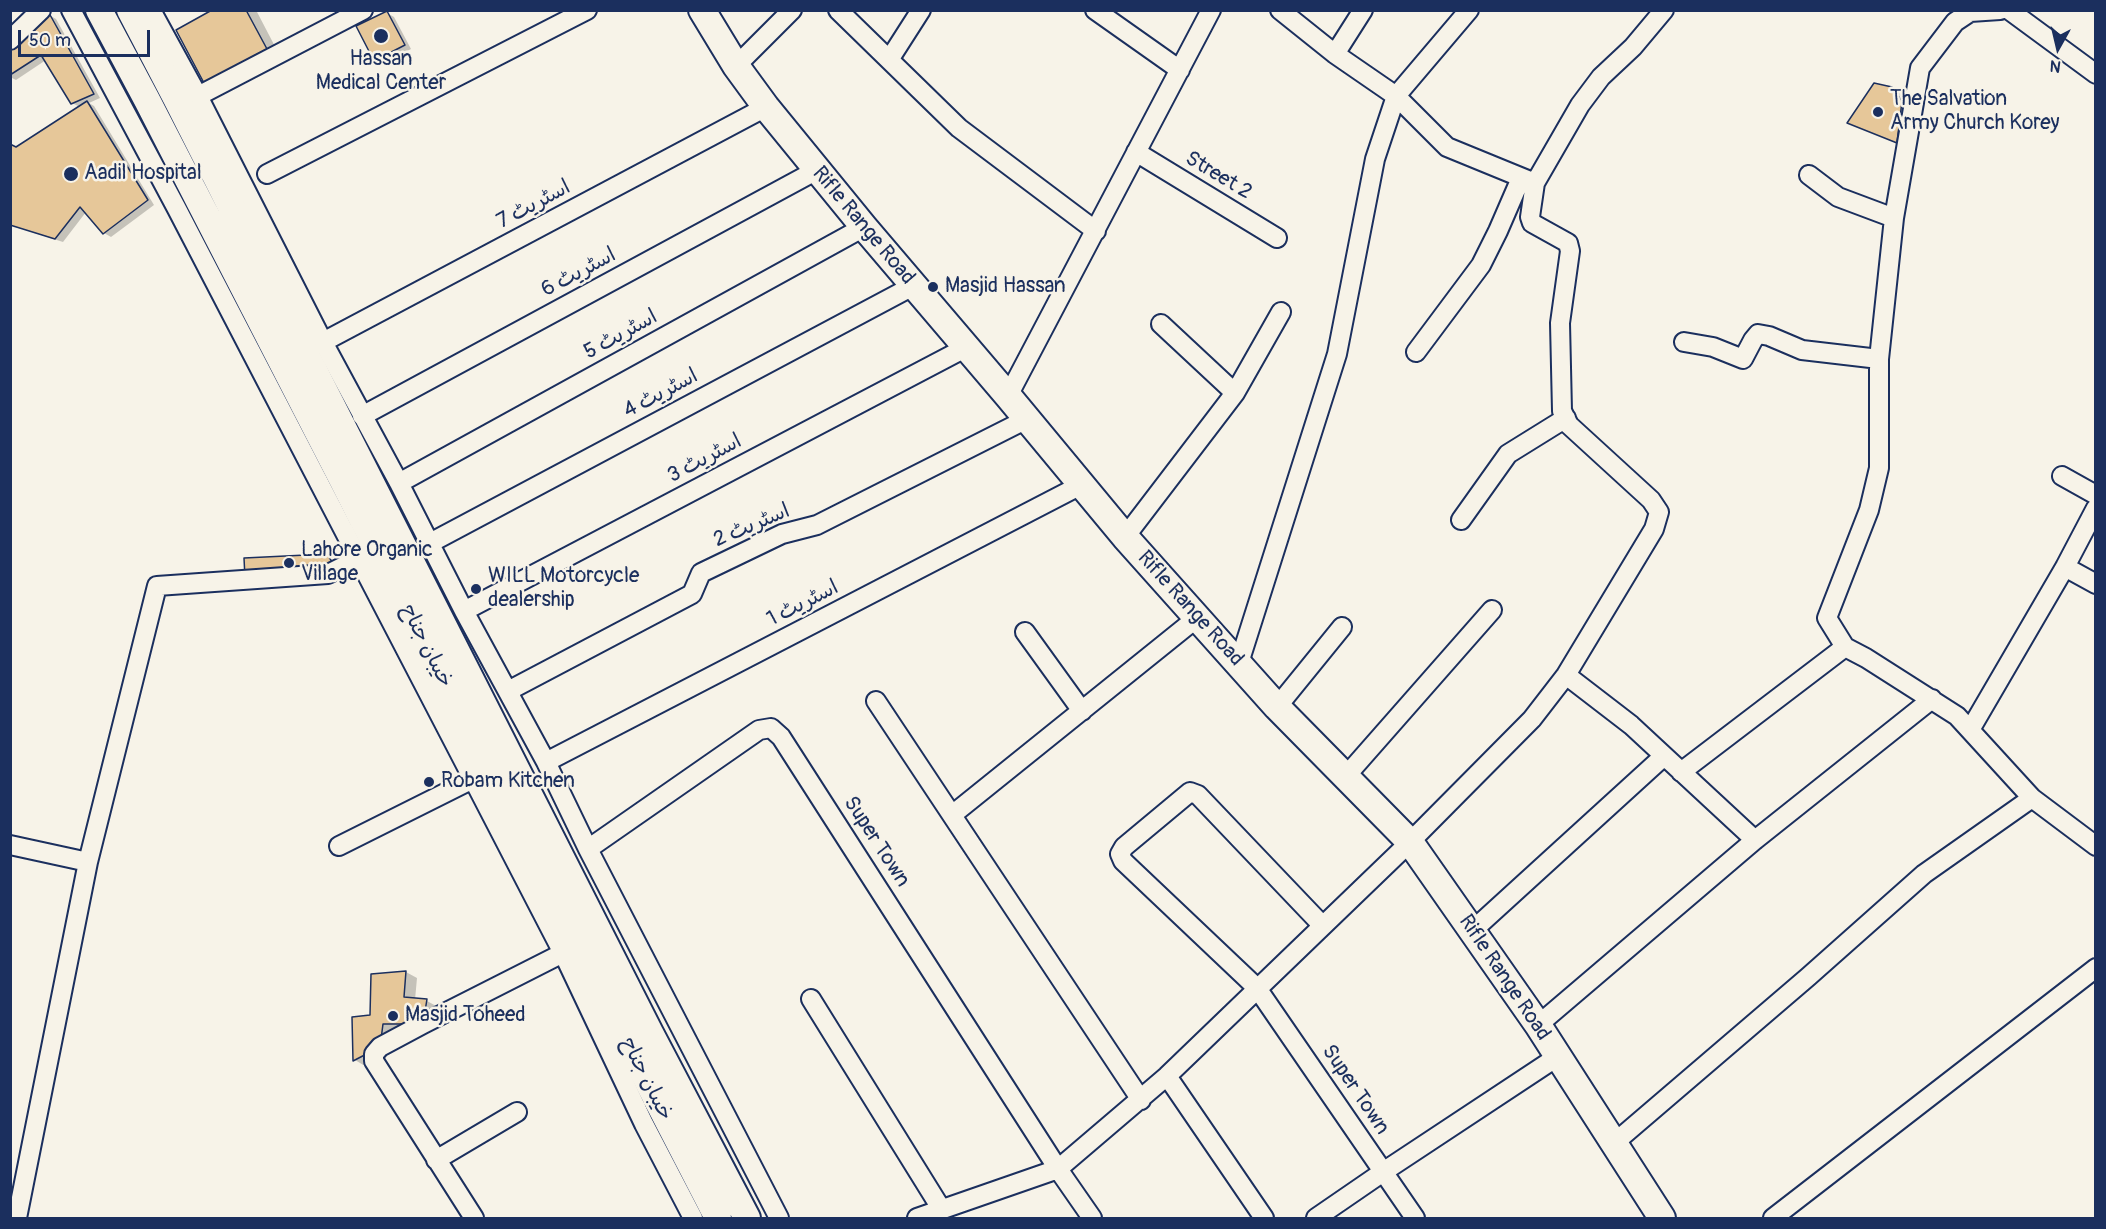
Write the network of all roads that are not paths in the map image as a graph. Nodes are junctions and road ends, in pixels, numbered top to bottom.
1 (41, 10) edge
2 (71, 10) edge
3 (99, 10) edge
4 (130, 10) edge
5 (151, 10) edge
6 (363, 10) edge
7 (587, 10) edge
8 (702, 10) edge
9 (792, 10) edge
10 (838, 10) edge
11 (921, 10) edge
12 (1095, 10) edge
13 (1211, 10) edge
14 (1280, 10) edge
15 (1363, 10) edge
16 (1469, 10) edge
17 (1665, 10) edge
18 (2000, 10) edge
19 (2009, 10) edge
20 (10, 40) edge
21 (1335, 54) junction
22 (889, 60) junction
23 (736, 66) junction
24 (1180, 70) junction
25 (2096, 74) edge
26 (198, 96) junction
27 (1396, 96) junction
28 (766, 107) junction
29 (1136, 152) junction
30 (817, 170) junction
31 (267, 174) dead end
32 (1809, 175) dead end
33 (1528, 181) junction
34 (1894, 218) junction
35 (864, 227) junction
36 (1096, 231) junction
37 (1277, 238) dead end
38 (913, 286) junction
39 (1281, 312) dead end
40 (1161, 324) dead end
41 (323, 342) junction
42 (1684, 342) dead end
43 (967, 347) junction
44 (1416, 352) dead end
45 (1879, 359) junction
46 (1235, 393) junction
47 (1008, 396) junction
48 (362, 416) junction
49 (1566, 418) junction
50 (1027, 419) junction
51 (2062, 476) dead end
52 (399, 483) junction
53 (1081, 485) junction
54 (2096, 495) edge
55 (2096, 508) edge
56 (1461, 520) dead end
57 (1125, 537) junction
58 (430, 543) junction
59 (358, 560) junction
60 (2065, 567) junction
61 (2096, 584) edge
62 (464, 610) junction
63 (1492, 610) dead end
64 (1198, 617) junction
65 (1341, 627) dead end
66 (1025, 632) dead end
67 (1845, 647) junction
68 (1239, 663) junction
69 (1566, 675) junction
70 (508, 691) junction
71 (1932, 699) junction
72 (876, 701) dead end
73 (1277, 707) junction
74 (1082, 711) junction
75 (1970, 730) junction
76 (1664, 756) junction
77 (546, 762) junction
78 (1681, 772) junction
79 (1346, 776) junction
80 (473, 778) junction
81 (2032, 798) junction
82 (951, 815) junction
83 (1755, 840) junction
84 (1410, 842) junction
85 (10, 845) edge
86 (339, 846) dead end
87 (2096, 846) edge
88 (588, 849) junction
89 (88, 862) junction
90 (1323, 925) junction
91 (1472, 931) junction
92 (563, 953) junction
93 (2096, 968) edge
94 (1257, 988) junction
95 (811, 999) dead end
96 (1538, 1025) junction
97 (1557, 1057) junction
98 (1167, 1076) junction
99 (1142, 1100) junction
100 (517, 1112) dead end
101 (1613, 1144) junction
102 (436, 1160) junction
103 (1059, 1169) junction
104 (1383, 1172) junction
105 (942, 1210) junction
106 (17, 1218) edge
107 (474, 1218) edge
108 (693, 1218) edge
109 (718, 1218) edge
110 (747, 1218) edge
111 (779, 1218) edge
112 (918, 1218) edge
113 (1092, 1218) edge
114 (1264, 1218) edge
115 (1316, 1218) edge
116 (1415, 1218) edge
117 (1662, 1218) edge
118 (1773, 1218) edge

1 - 20 street
2 - 59 street
3 - 109 main road, خیبان جناح
4 - 110 main road, خیبان جناح
5 - 26 street
6 - 26 street
7 - 31 street
8 - 23 main road, Rifle Range Road
9 - 23 street
10 - 22 street
11 - 22 street
12 - 24 street
13 - 24 street
14 - 21 street
15 - 21 street
16 - 27 street
17 - 33 street
18 - 34 street
19 - 25 street
21 - 27 street
22 - 36 street
23 - 28 main road, Rifle Range Road
24 - 29 street
26 - 41 street
27 - 33 street
27 - 68 street
28 - 30 main road, Rifle Range Road
28 - 41 street, اسٹریٹ 7
29 - 36 street
29 - 37 street, Street 2
30 - 35 main road, Rifle Range Road
30 - 48 street, اسٹریٹ 6
32 - 34 street
33 - 44 street
33 - 49 street
34 - 45 street
35 - 38 main road, Rifle Range Road
35 - 52 street, اسٹریٹ 5
36 - 47 street
38 - 43 main road, Rifle Range Road
38 - 58 street, اسٹریٹ 4
39 - 46 street
40 - 46 street
41 - 48 street
42 - 45 street
43 - 47 main road, Rifle Range Road
43 - 62 street, اسٹریٹ 3
45 - 67 street
46 - 57 street
47 - 50 main road, Rifle Range Road
48 - 52 street
49 - 56 street
49 - 69 street
50 - 53 main road, Rifle Range Road
50 - 70 street, اسٹریٹ 2
51 - 54 street
52 - 58 street
53 - 57 main road, Rifle Range Road
53 - 77 street, اسٹریٹ 1
55 - 60 street
57 - 64 main road, Rifle Range Road
58 - 62 street
59 - 80 street
59 - 89 street
60 - 61 street
60 - 75 street
62 - 70 street
63 - 79 street
64 - 68 main road, Rifle Range Road
64 - 74 street
65 - 73 street
66 - 74 street
67 - 71 street
67 - 78 street
68 - 73 main road, Rifle Range Road
69 - 76 street
69 - 84 street
70 - 77 street
71 - 75 street
71 - 83 street
72 - 82 street
73 - 79 main road, Rifle Range Road
74 - 82 street
75 - 81 street
76 - 78 street
76 - 91 street
77 - 88 street
78 - 83 street
79 - 84 main road, Rifle Range Road
80 - 86 street
80 - 92 street
81 - 87 street
81 - 101 street
82 - 99 street
83 - 96 street
84 - 90 street
84 - 91 main road, Rifle Range Road
85 - 89 street
88 - 103 street, Super Town
88 - 111 street
89 - 106 street
90 - 94 street
90 - 94 street, Super Town
91 - 96 main road, Rifle Range Road
92 - 102 street
92 - 108 street
93 - 118 street
94 - 98 street
94 - 104 street, Super Town
95 - 105 street
96 - 97 main road, Rifle Range Road
97 - 101 main road, Rifle Range Road
97 - 104 street
98 - 99 street
98 - 114 street
99 - 103 street
100 - 102 street
101 - 117 main road, Rifle Range Road
102 - 107 street
103 - 105 street
103 - 113 street
104 - 115 street
104 - 116 street, Super Town
105 - 112 street

